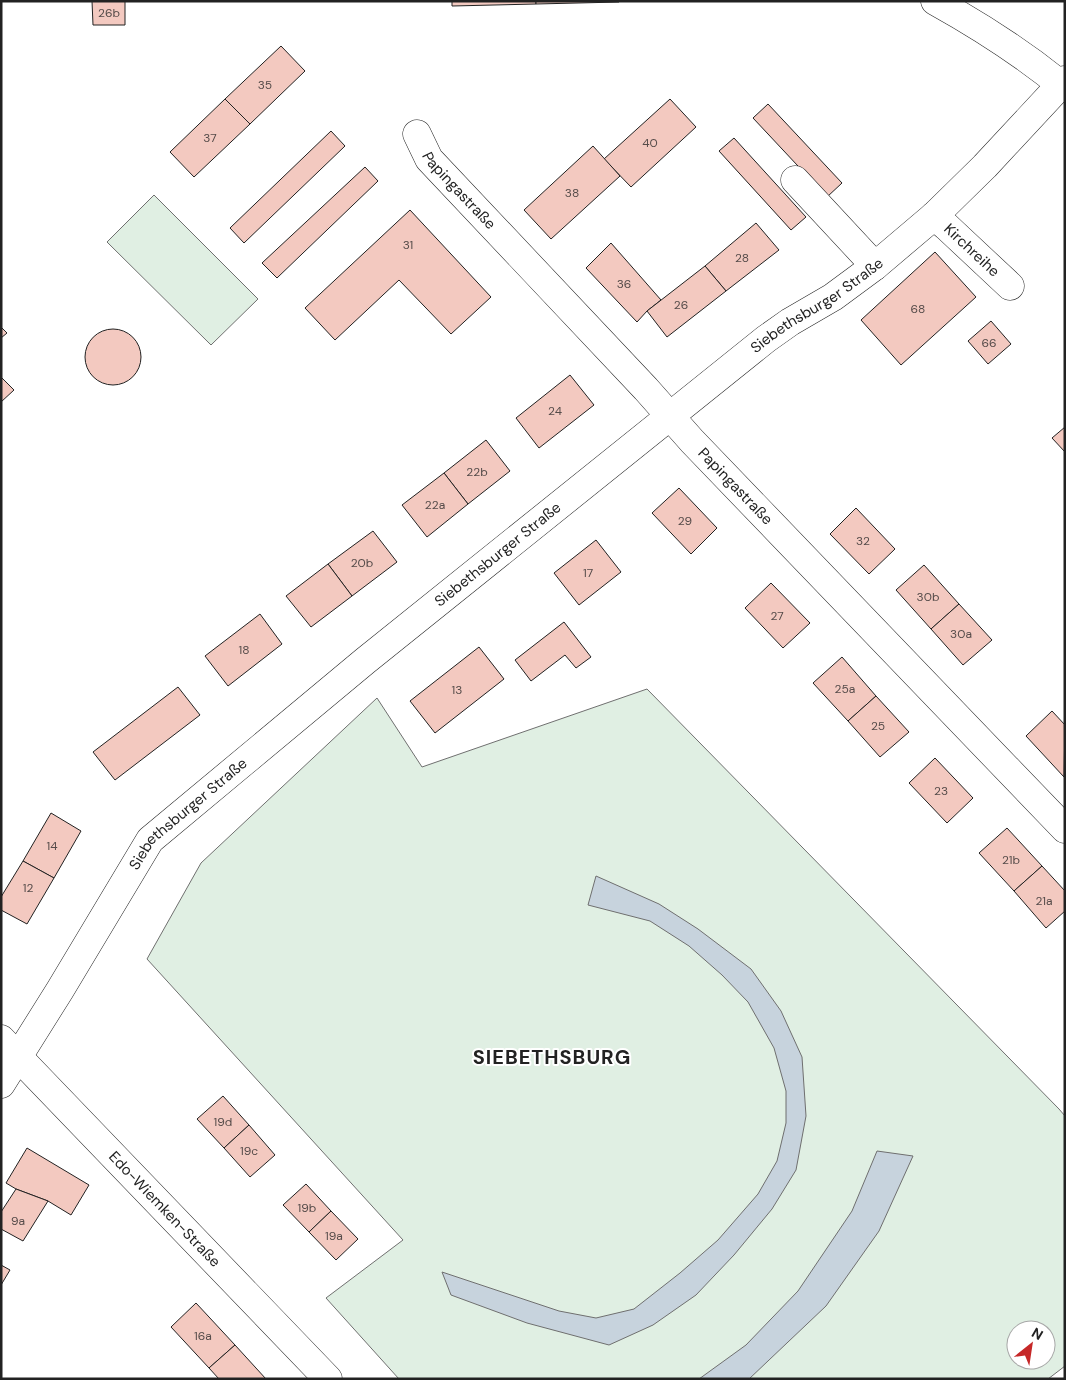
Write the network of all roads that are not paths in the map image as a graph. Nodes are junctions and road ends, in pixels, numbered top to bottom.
1 (935, 1) edge
2 (1063, 84) edge
3 (417, 134) dead end
4 (795, 180) dead end
5 (934, 216) junction
6 (875, 266) junction
7 (1010, 286) dead end
8 (671, 417) junction
9 (1065, 829) edge
10 (9, 1048) edge
11 (1, 1084) edge
12 (328, 1379) edge

1 - 2 street
2 - 5 street, Siebethsburger Straße
3 - 8 street, Papingastraße
4 - 6 street
5 - 6 street, Siebethsburger Straße
5 - 7 street, Kirchreihe
6 - 8 street, Siebethsburger Straße
8 - 9 street, Papingastraße
8 - 10 street, Siebethsburger Straße
10 - 11 street, Siebethsburger Straße
10 - 12 street, Edo-Wiemken-Straße

